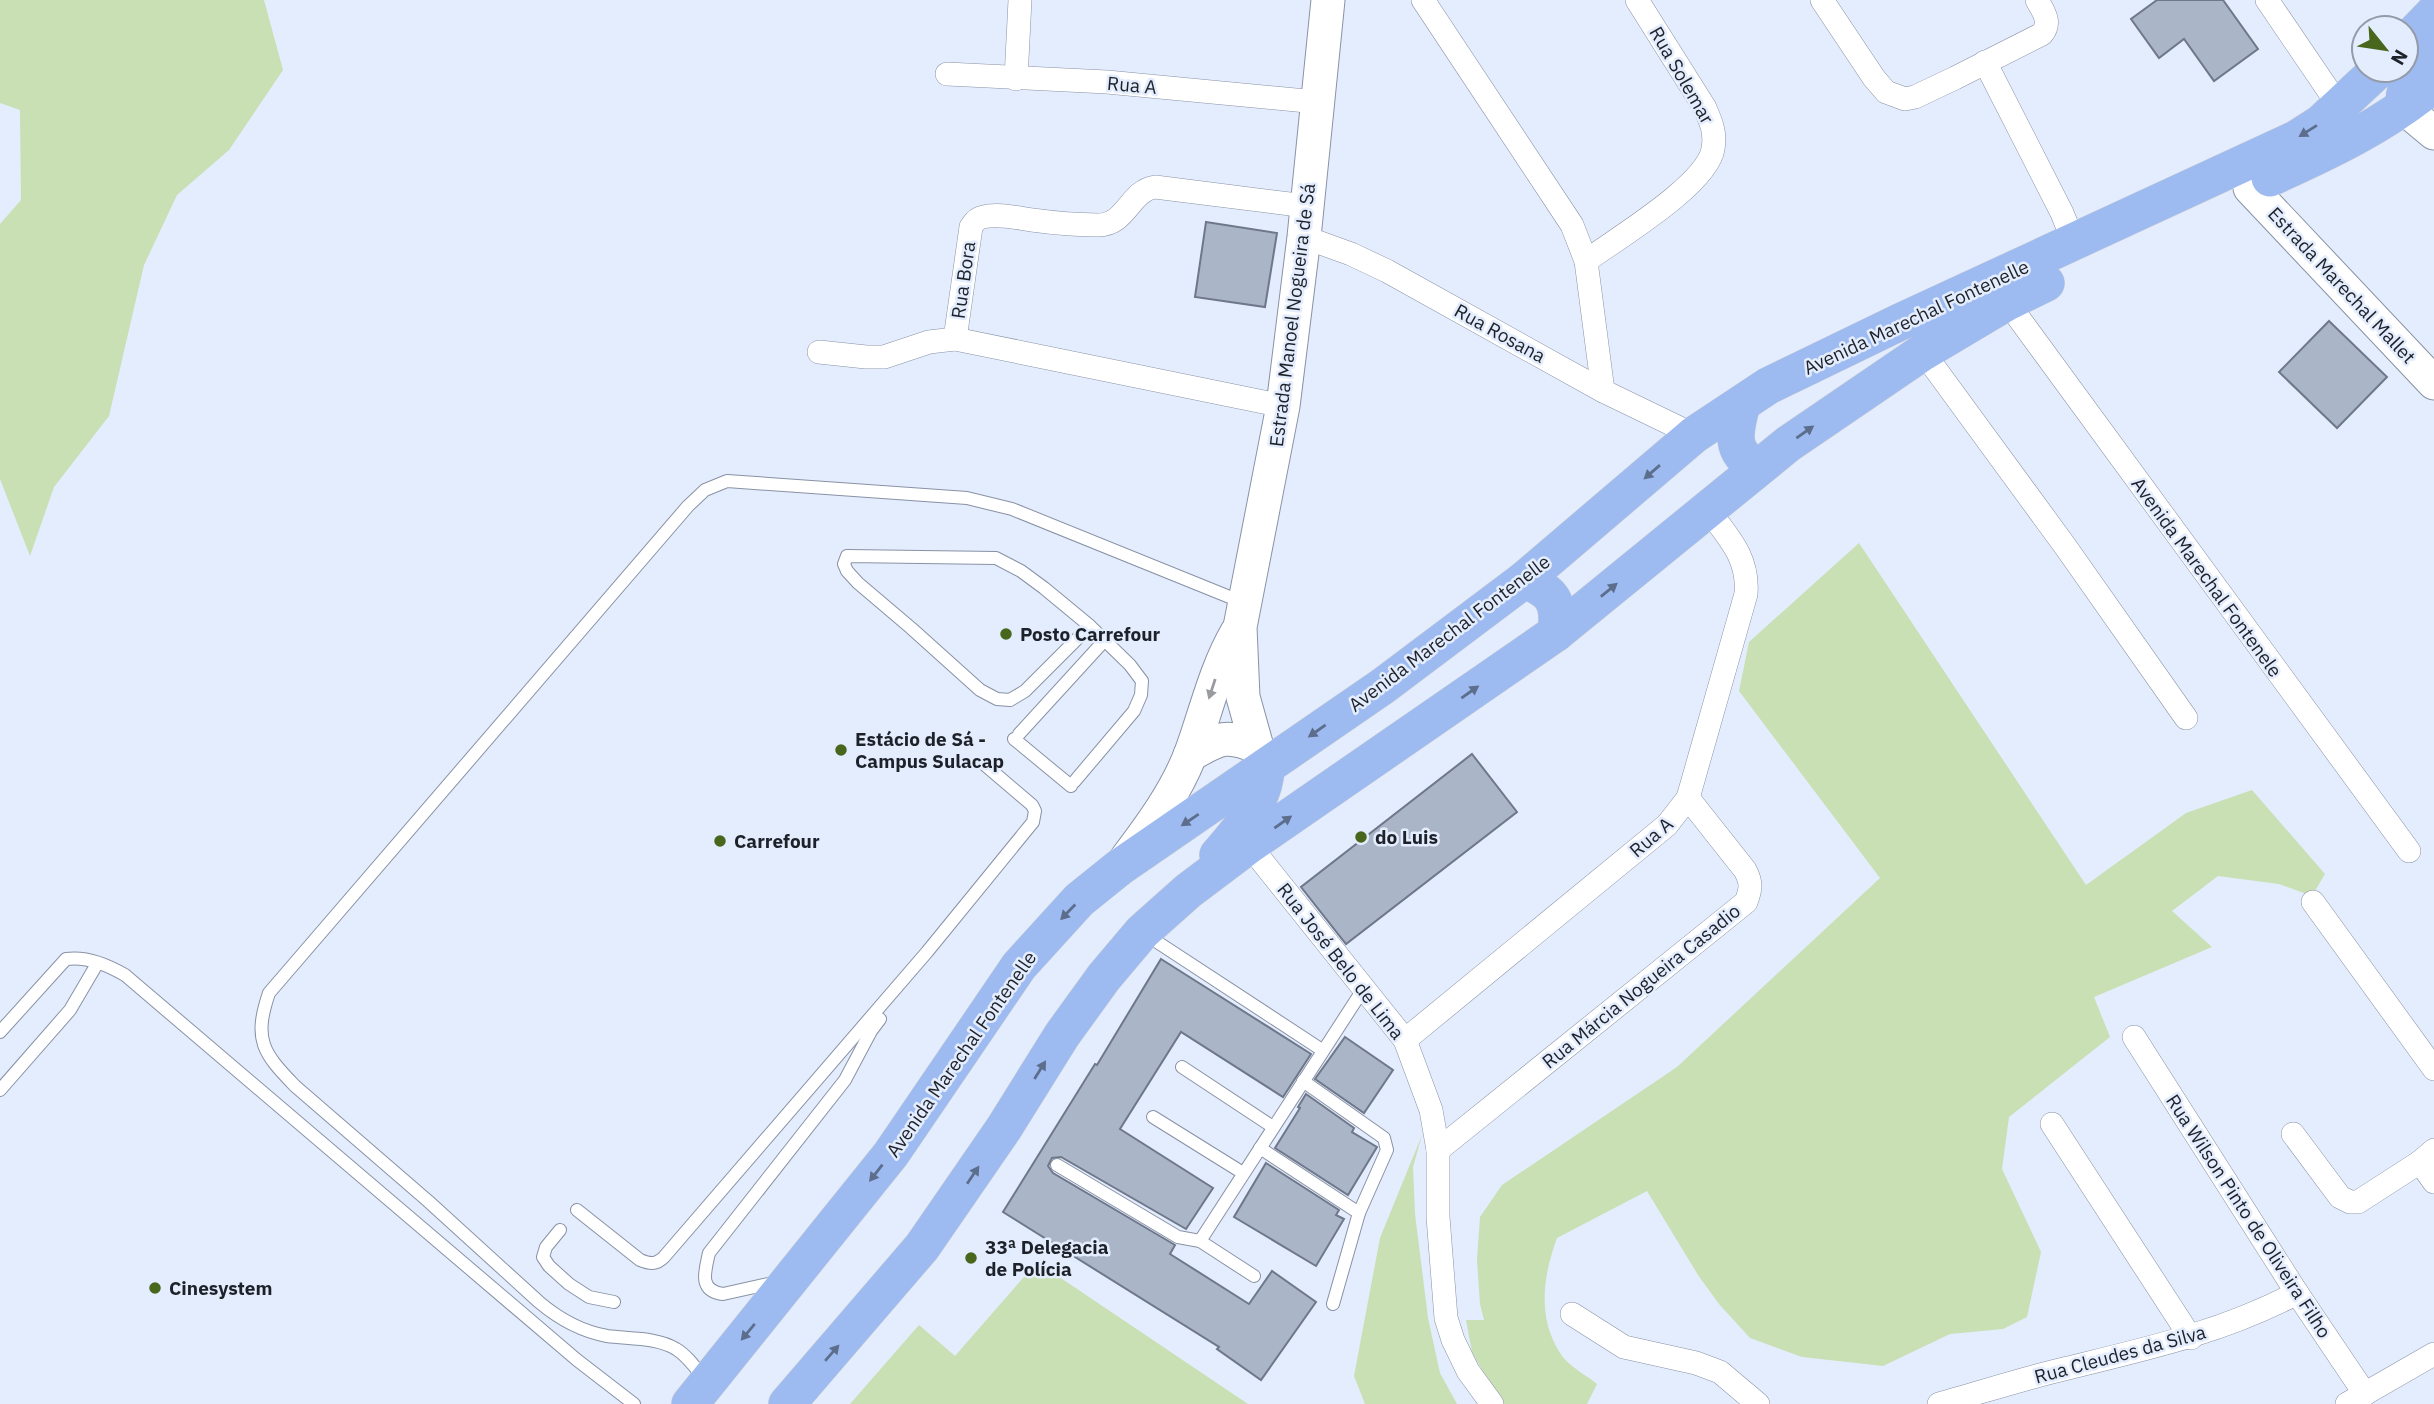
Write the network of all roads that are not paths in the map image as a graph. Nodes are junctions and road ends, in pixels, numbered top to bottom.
1 (1020, 0) edge
2 (1328, 0) edge
3 (1423, 0) edge
4 (1637, 0) edge
5 (1822, 0) edge
6 (2037, 0) edge
7 (2267, 0) edge
8 (2434, 13) edge
9 (2420, 28) edge
10 (2434, 53) edge
11 (1985, 62) junction
12 (947, 74) dead end
13 (1016, 79) junction
14 (2363, 84) edge
15 (2434, 84) edge
16 (1317, 102) junction
17 (2339, 106) junction
18 (2404, 108) junction
19 (2434, 132) edge
20 (2250, 188) junction
21 (1305, 221) junction
22 (1055, 223) joint
23 (2074, 243) junction
24 (1586, 261) junction
25 (2007, 302) junction
26 (955, 339) junction
27 (820, 352) dead end
28 (1923, 352) junction
29 (2434, 383) edge
30 (1603, 391) junction
31 (1742, 404) junction
32 (1283, 406) junction
33 (1694, 435) junction
34 (1758, 467) junction
35 (1708, 510) junction
36 (1524, 580) junction
37 (1243, 615) junction
38 (1090, 626) junction
39 (1556, 633) junction
40 (1104, 641) junction
41 (2186, 718) dead end
42 (1190, 755) junction
43 (1262, 757) junction
44 (985, 765) dead end
45 (1688, 798) junction
46 (1249, 845) junction
47 (2409, 851) dead end
48 (1120, 867) junction
49 (1188, 891) junction
50 (2313, 902) dead end
51 (1142, 932) junction
52 (97, 964) junction
53 (1364, 988) junction
54 (886, 1012) dead end
55 (0, 1032) edge
56 (2134, 1037) dead end
57 (1405, 1040) junction
58 (1322, 1050) junction
59 (1182, 1067) dead end
60 (2434, 1069) edge
61 (1303, 1081) junction
62 (0, 1090) edge
63 (1153, 1118) dead end
64 (2052, 1124) dead end
65 (1273, 1127) junction
66 (2293, 1134) dead end
67 (1260, 1148) junction
68 (1438, 1150) junction
69 (2427, 1156) edge
70 (1057, 1165) dead end
71 (1243, 1173) junction
72 (2434, 1182) edge
73 (577, 1210) dead end
74 (1359, 1213) junction
75 (560, 1230) dead end
76 (1200, 1241) junction
77 (1254, 1276) dead end
78 (791, 1280) junction
79 (2297, 1293) junction
80 (614, 1302) dead end
81 (1333, 1304) dead end
82 (1572, 1314) dead end
83 (2191, 1338) junction
84 (2434, 1354) edge
85 (698, 1393) edge
86 (2356, 1399) edge
87 (634, 1404) edge
88 (787, 1404) edge
89 (1492, 1404) edge
90 (1758, 1404) edge
91 (1939, 1404) edge

1 - 13 street
2 - 16 main road, Estrada Manoel Nogueira de Sá
3 - 24 street
4 - 24 street, Rua Solemar
5 - 11 street
6 - 11 street
7 - 17 street
8 - 9 main road
10 - 18 main road
11 - 23 street
12 - 13 street, Rua A
13 - 16 street, Rua A
14 - 17 main road, Avenida Marechal Fontenelle
15 - 18 main road, Avenida Marechal Fontenelle
16 - 21 main road, Estrada Manoel Nogueira de Sá
17 -> 23 main road, Avenida Marechal Fontenelle
18 - 19 main road
18 - 20 main road, Avenida Marechal Fontenelle
20 - 25 main road, Avenida Marechal Fontenelle
20 - 29 main road, Estrada Marechal Mallet
21 - 22 street, Rua Rosana
21 - 30 street, Rua Rosana
21 - 32 main road, Estrada Manoel Nogueira de Sá
22 - 26 street, Rua Bora
23 - 31 main road, Avenida Marechal Fontenelle
24 - 30 street
25 - 28 main road, Avenida Marechal Fontenelle
25 - 47 street, Avenida Marechal Fontenele
26 - 27 street
26 - 32 street
34 -> 28 main road, Avenida Marechal Fontenelle
28 - 41 street
30 - 33 street, Rua Rosana
31 - 33 main road, Avenida Marechal Fontenelle
31 - 34 main road
32 - 37 main road, Estrada Manoel Nogueira de Sá
33 -> 36 main road, Avenida Marechal Fontenelle
34 - 35 main road, Avenida Marechal Fontenelle
39 -> 35 main road, Avenida Marechal Fontenelle
35 - 45 street, Rua A
36 - 39 main road
36 -> 43 main road, Avenida Marechal Fontenelle
37 -> 42 main road, Estrada Manoel Nogueira de Sá
37 - 43 main road, Estrada Manoel Nogueira de Sá
37 - 85 lane
38 - 38 lane
38 - 40 lane
46 -> 39 main road, Avenida Marechal Fontenelle
40 - 40 lane
42 - 43 main road
42 - 48 main road, Estrada Manoel Nogueira de Sá
43 -> 48 main road, Avenida Marechal Fontenelle
43 - 49 main road
44 - 73 lane
45 - 57 street, Rua A
45 - 68 street, Rua Márcia Nogueira Casadio
46 - 49 main road, Avenida Marechal Fontenelle
46 - 53 street, Rua José Belo de Lima
48 -> 78 main road, Avenida Marechal Fontenelle
49 - 51 main road, Avenida Marechal Fontenelle
50 - 60 street
51 - 58 lane
88 -> 51 main road, Avenida Marechal Fontenelle
52 - 55 lane
52 - 62 lane
52 - 87 lane
53 - 57 street, Rua José Belo de Lima
53 - 58 lane
54 - 78 lane
56 - 79 street, Rua Wilson Pinto de Oliveira Filho
57 - 68 street, Rua José Belo de Lima
58 - 61 lane
59 - 65 lane
61 - 65 lane
61 - 74 lane
63 - 71 lane
64 - 83 street
65 - 67 lane
66 - 69 street
67 - 71 lane
67 - 74 lane
68 - 89 street, Rua José Belo de Lima
69 - 72 street
70 - 76 lane
71 - 76 lane
74 - 81 lane
75 - 80 lane
76 - 77 lane
78 -> 85 main road, Avenida Marechal Fontenelle
79 - 83 street, Rua Cleudes da Silva
79 - 86 street, Rua Wilson Pinto de Oliveira Filho
82 - 90 street
83 - 91 street, Rua Cleudes da Silva
84 - 86 street

